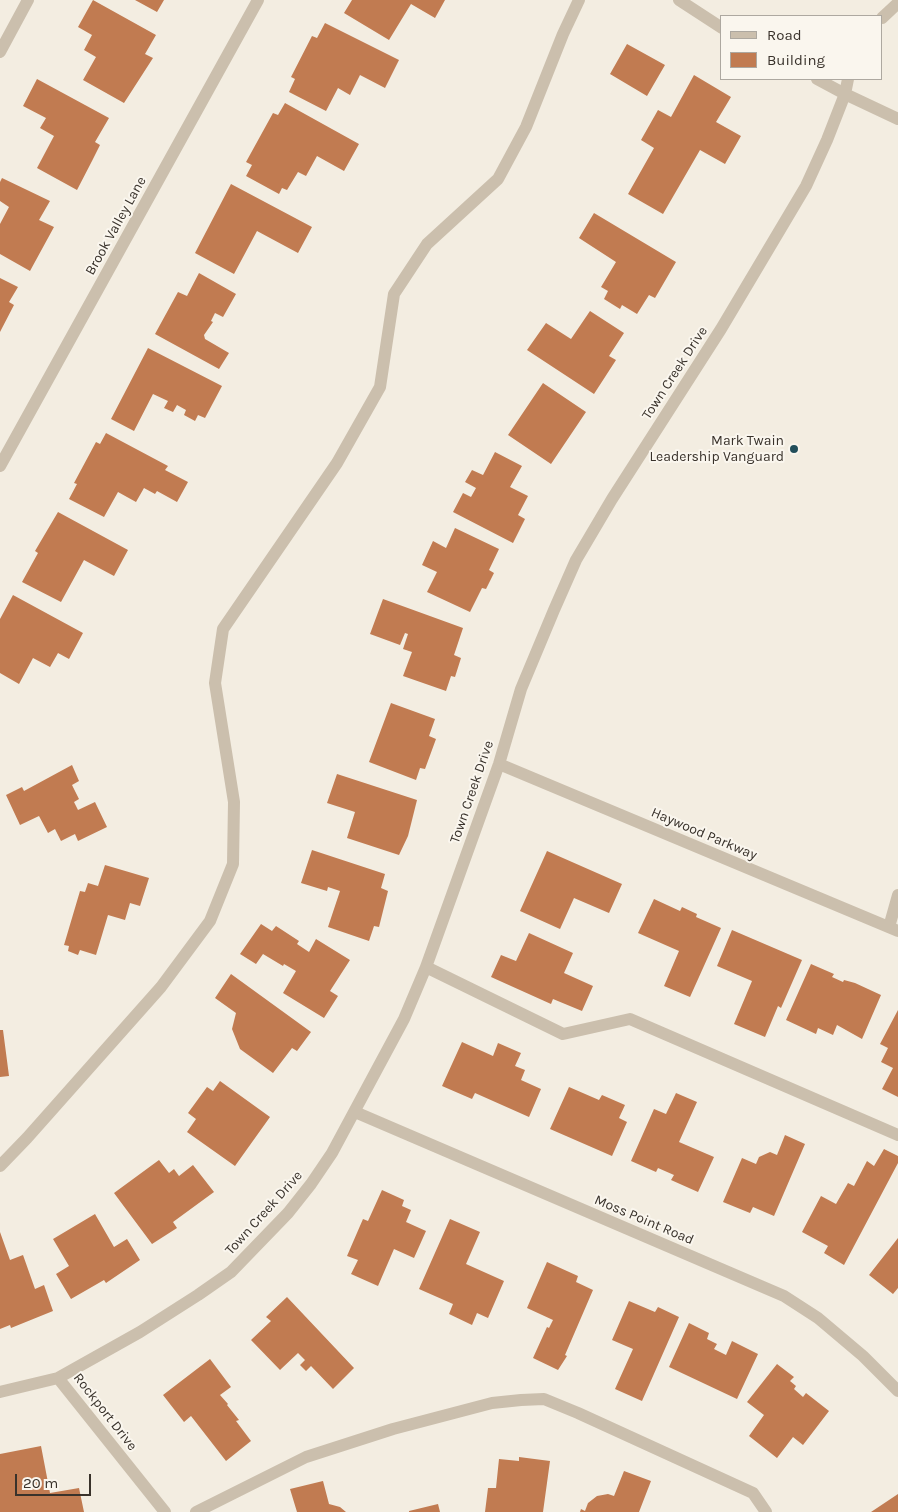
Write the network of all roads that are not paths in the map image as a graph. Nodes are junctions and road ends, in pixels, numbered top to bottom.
1 (28, 0) edge
2 (258, 0) edge
3 (579, 0) edge
4 (679, 0) edge
5 (898, 3) edge
6 (883, 17) edge
7 (720, 27) edge
8 (0, 52) edge
9 (819, 80) edge
10 (848, 80) edge
11 (845, 94) junction
12 (898, 119) edge
13 (0, 466) edge
14 (499, 764) junction
15 (898, 895) edge
16 (894, 929) edge
17 (426, 967) junction
18 (355, 1112) junction
19 (898, 1135) edge
20 (0, 1166) edge
21 (58, 1378) junction
22 (898, 1391) edge
23 (0, 1392) edge
24 (165, 1512) edge
25 (196, 1512) edge
26 (766, 1512) edge

1 - 8 street
2 - 13 street, Brook Valley Lane
3 - 20 street
4 - 7 street
5 - 6 street
9 - 11 street
10 - 11 street, Town Creek Drive
11 - 12 street
11 - 14 street, Town Creek Drive
14 - 16 street, Haywood Parkway
14 - 17 street, Town Creek Drive
15 - 16 street
17 - 18 street, Town Creek Drive
17 - 19 street
18 - 21 street, Town Creek Drive
18 - 22 street, Moss Point Road
21 - 23 street, Town Creek Drive
21 - 24 street, Rockport Drive
25 - 26 street

